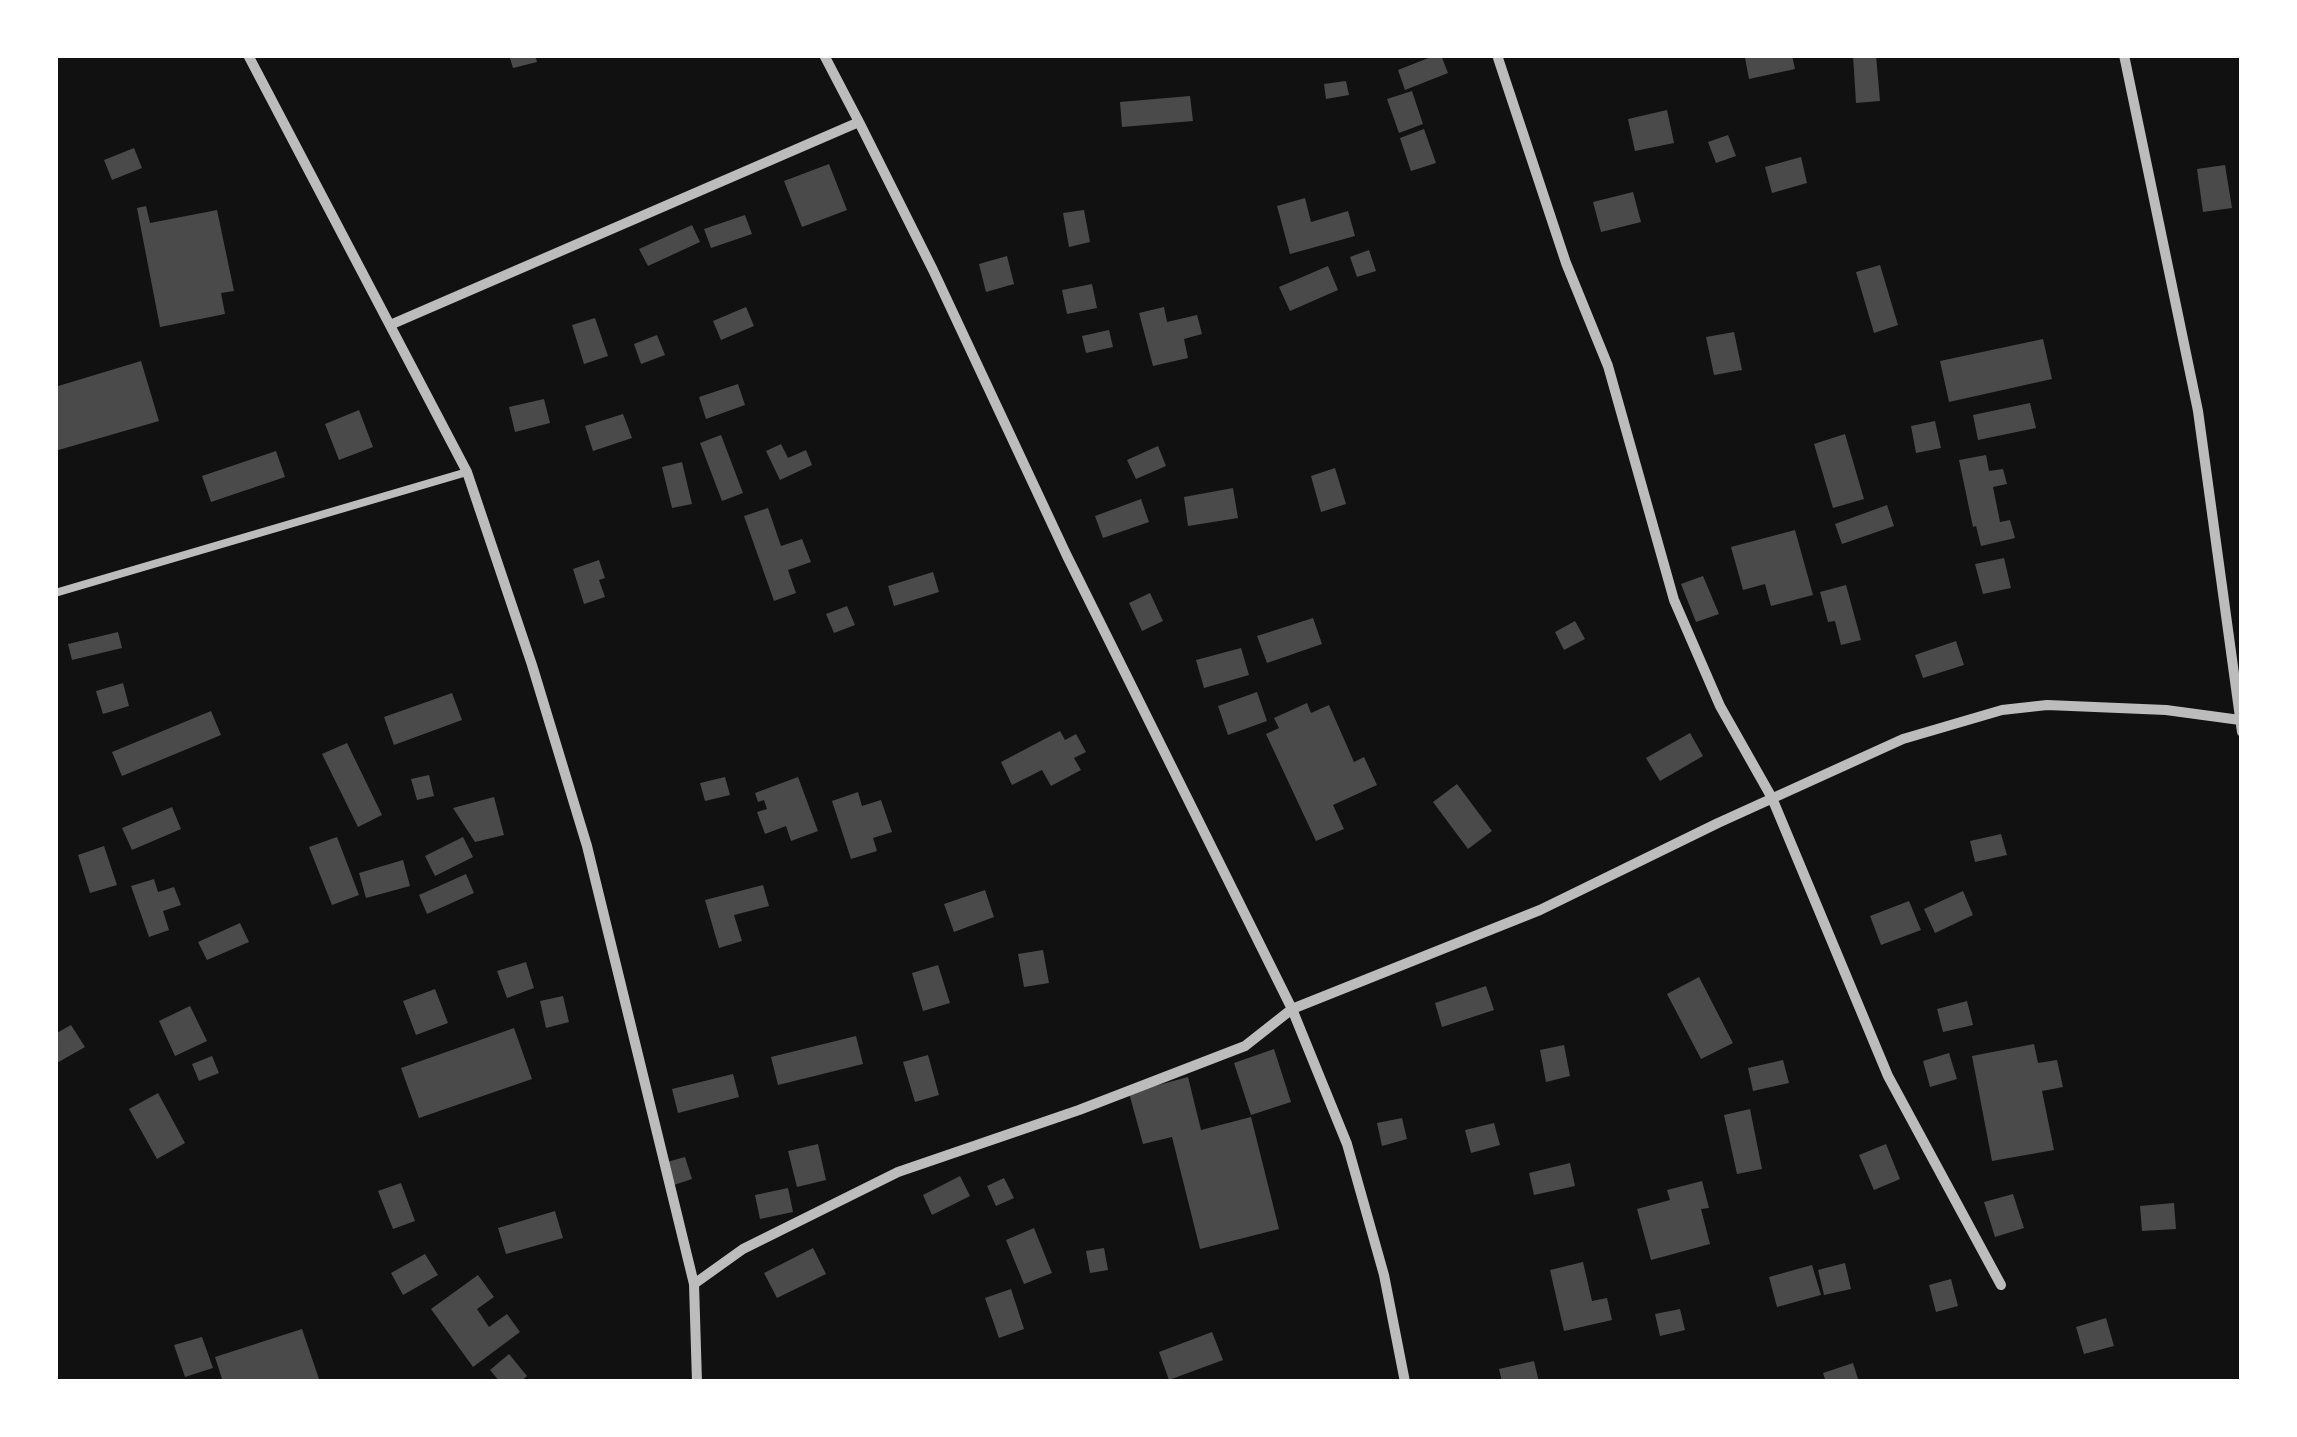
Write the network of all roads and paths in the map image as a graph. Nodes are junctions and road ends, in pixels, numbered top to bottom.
1 (248, 55) edge
2 (824, 55) edge
3 (1497, 55) edge
4 (2124, 55) edge
5 (858, 122) junction
6 (390, 324) junction
7 (467, 472) junction
8 (55, 593) edge
9 (2241, 726) edge
10 (1772, 798) junction
11 (1292, 1009) junction
12 (694, 1284) junction
13 (2001, 1286) dead end
14 (697, 1382) edge
15 (1405, 1382) edge

1 - 6 street
2 - 5 street
3 - 10 street
4 - 9 street
5 - 6 street
5 - 11 street
6 - 7 street
7 - 8 lane
7 - 12 street
9 - 10 street
10 - 11 street
10 - 13 street
11 - 12 street
11 - 15 street
12 - 14 street

